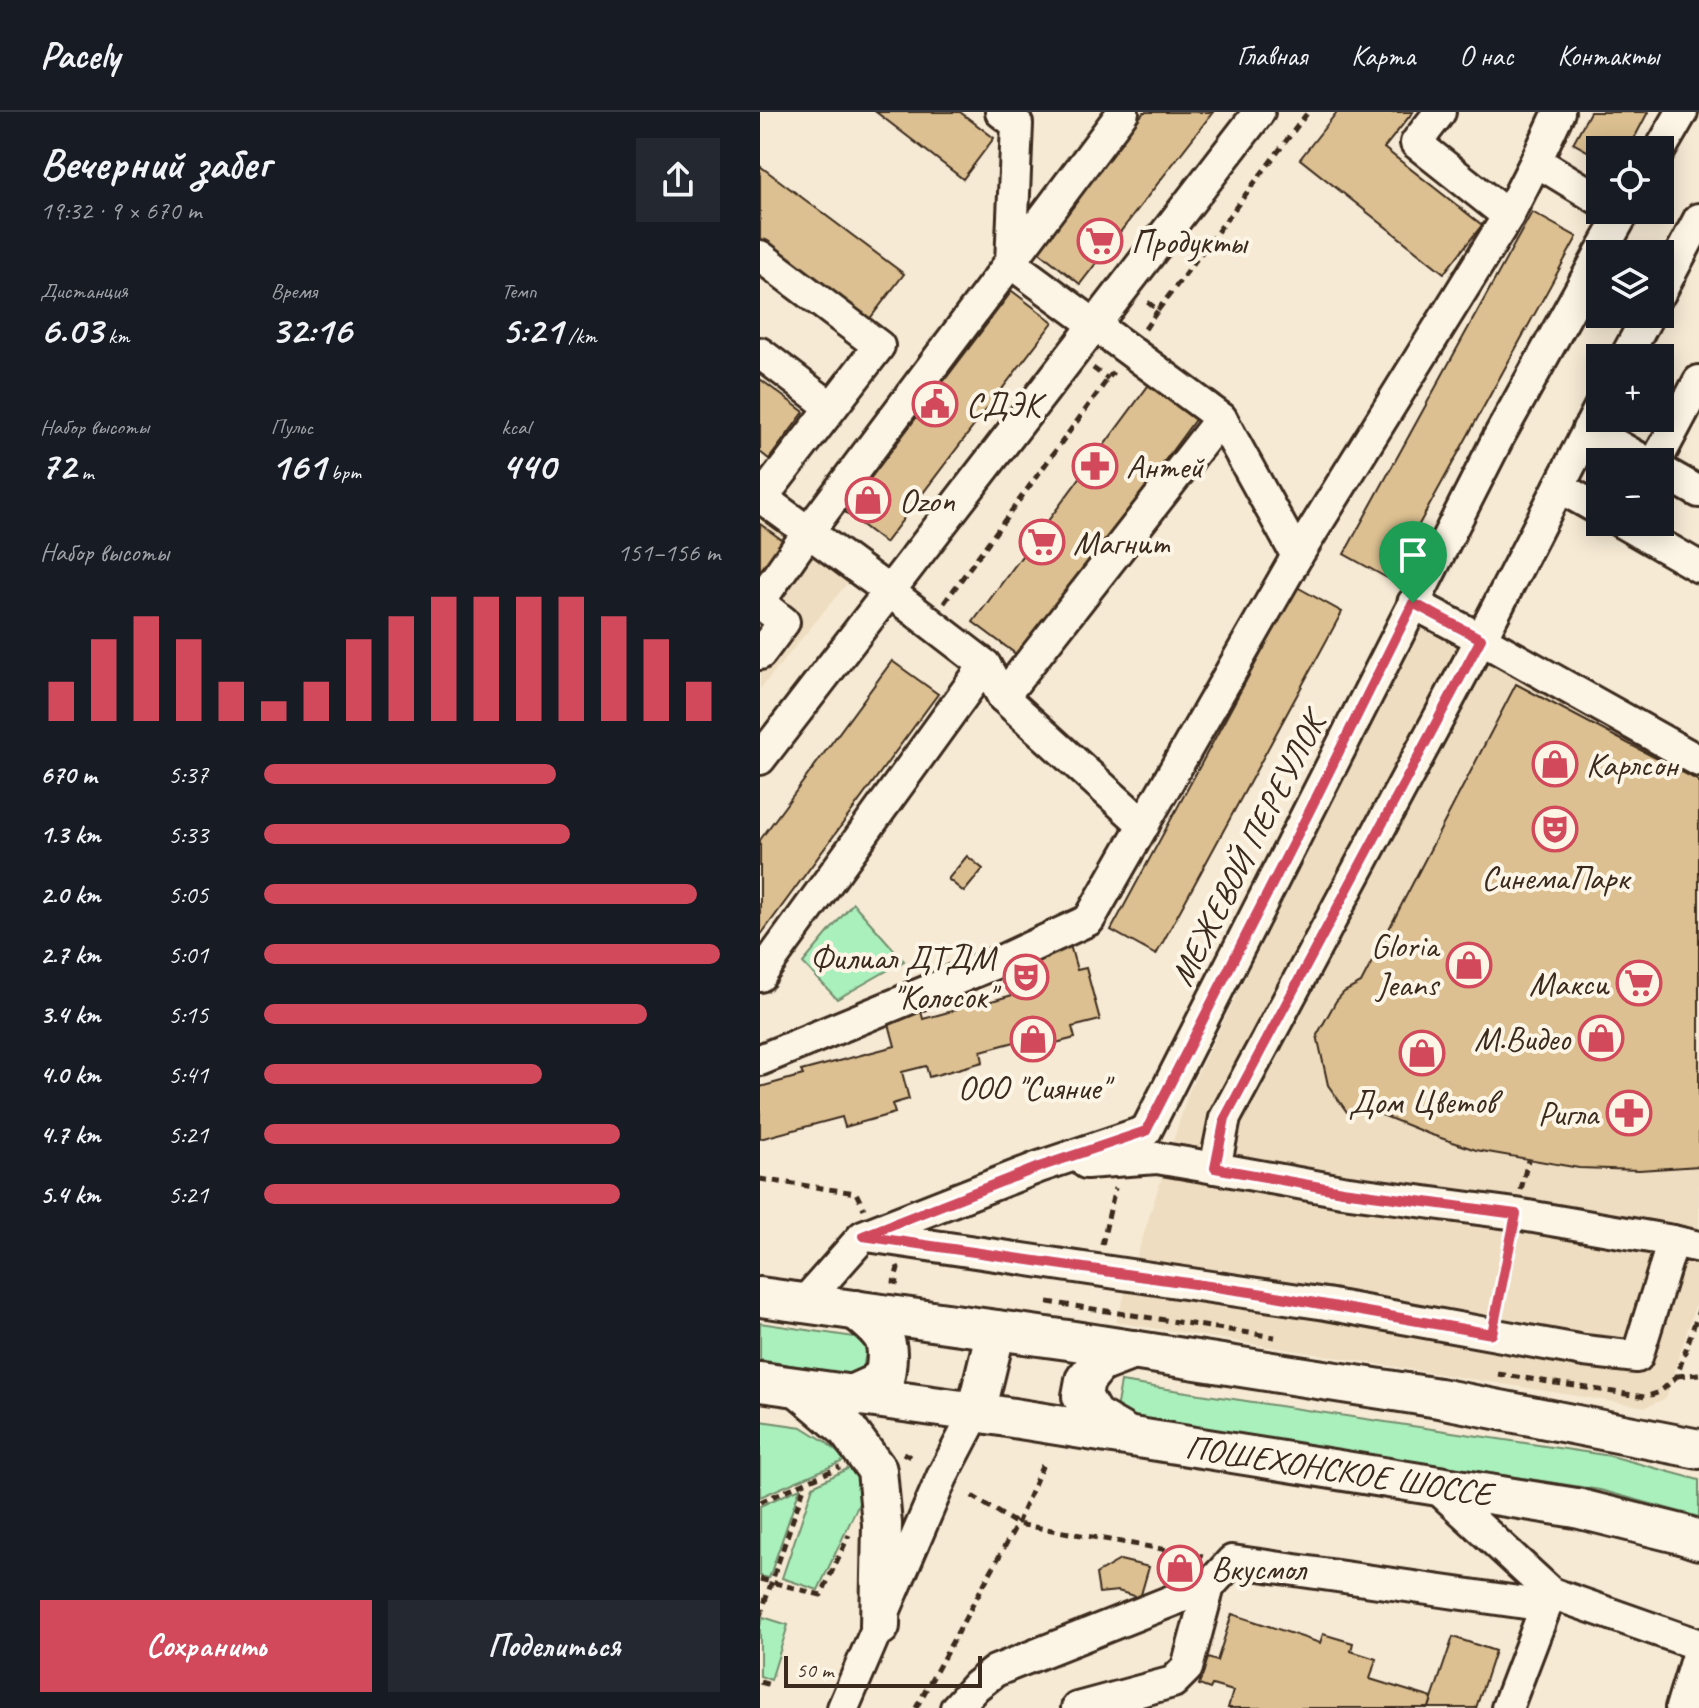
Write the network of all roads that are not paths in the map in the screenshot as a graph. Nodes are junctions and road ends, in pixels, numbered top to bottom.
1 (1001, 112) edge
2 (1123, 112) edge
3 (1259, 112) edge
4 (1440, 112) edge
5 (1559, 112) edge
6 (1682, 112) edge
7 (1668, 136) edge
8 (1536, 161) junction
9 (1586, 190) edge
10 (1508, 216) junction
11 (1699, 219) edge
12 (760, 256) edge
13 (1011, 263) junction
14 (1674, 266) edge
15 (1586, 279) edge
16 (1095, 325) junction
17 (760, 353) edge
18 (1699, 381) edge
19 (831, 407) junction
20 (1221, 418) junction
21 (1587, 432) edge
22 (1611, 432) edge
23 (1629, 448) edge
24 (1663, 448) edge
25 (1674, 478) edge
26 (1559, 487) junction
27 (1699, 492) edge
28 (761, 497) edge
29 (1586, 502) edge
30 (809, 531) junction
31 (1645, 536) edge
32 (1297, 556) junction
33 (1699, 567) edge
34 (890, 592) junction
35 (760, 602) edge
36 (1413, 603) junction
37 (1481, 639) junction
38 (760, 654) edge
39 (985, 665) junction
40 (1003, 697) junction
41 (760, 759) edge
42 (1699, 761) edge
43 (1144, 825) junction
44 (760, 976) edge
45 (760, 1060) edge
46 (1039, 1167) junction
47 (1215, 1168) junction
48 (863, 1236) junction
49 (1686, 1244) edge
50 (760, 1297) edge
51 (803, 1304) junction
52 (856, 1310) junction
53 (996, 1330) junction
54 (1133, 1350) junction
55 (760, 1382) edge
56 (799, 1388) junction
57 (853, 1394) junction
58 (976, 1412) junction
59 (1128, 1436) junction
60 (1698, 1443) edge
61 (1435, 1486) junction
62 (1699, 1540) edge
63 (1209, 1586) junction
64 (1548, 1600) junction
65 (880, 1626) junction
66 (1699, 1647) edge
67 (1512, 1707) edge
68 (843, 1708) edge
69 (956, 1708) edge
70 (1077, 1708) edge
71 (1681, 1708) edge

1 - 13 street
2 - 13 street
3 - 16 street
4 - 10 street
5 - 8 street
6 - 7 street
8 - 9 street
8 - 10 street
10 - 32 street
11 - 14 street
12 - 19 street
13 - 16 street
13 - 30 street
15 - 36 street, МЕЖЕВОЙ ПЕРЕУЛОК
16 - 20 street
16 - 34 street
17 - 19 street
18 - 24 street
19 - 28 street
20 - 32 street
20 - 40 street
21 - 26 street
22 - 23 street
25 - 27 street
26 - 29 street
26 - 37 street
28 - 30 street
30 - 34 street
30 - 35 street
31 - 33 street
32 - 43 street
34 - 39 street
34 - 41 street
35 - 38 street
36 - 37 street
36 - 46 street, МЕЖЕВОЙ ПЕРЕУЛОК
37 - 42 street
37 - 47 street
39 - 40 street
39 - 44 street
40 - 43 street
43 - 45 street
46 - 47 street
46 - 48 street, МЕЖЕВОЙ ПЕРЕУЛОК
47 - 49 street
48 - 49 street
48 - 51 street, МЕЖЕВОЙ ПЕРЕУЛОК
50 - 51 main road
51 - 52 main road
52 - 53 main road
52 - 57 main road
53 - 54 main road
53 - 58 main road
54 - 59 main road
54 - 60 main road
55 - 56 main road, ПОШЕХОНСКОЕ ШОССЕ
56 - 57 main road, ПОШЕХОНСКОЕ ШОССЕ
56 - 65 main road
57 - 58 main road, ПОШЕХОНСКОЕ ШОССЕ
58 - 59 main road, ПОШЕХОНСКОЕ ШОССЕ
58 - 65 street
59 - 61 main road, ПОШЕХОНСКОЕ ШОССЕ
61 - 62 main road, ПОШЕХОНСКОЕ ШОССЕ
61 - 64 street
63 - 64 street
63 - 69 street
63 - 70 street
64 - 66 street
64 - 67 street
65 - 68 street
66 - 71 street

